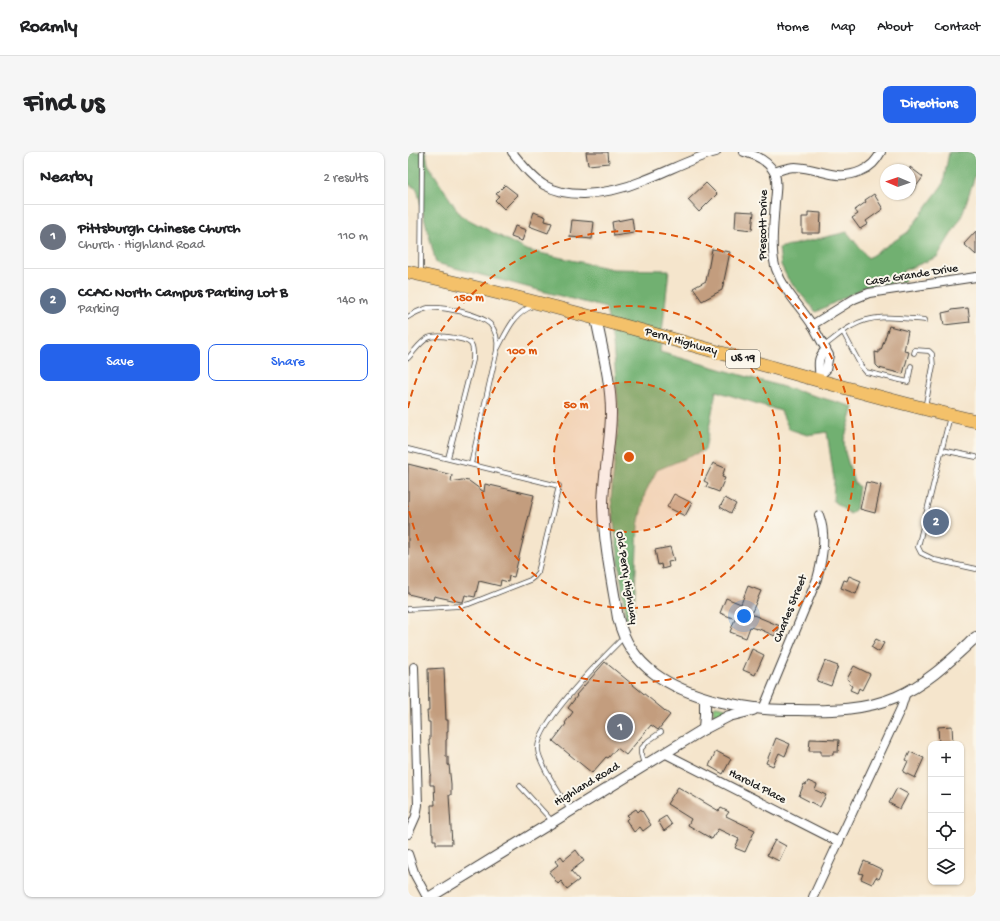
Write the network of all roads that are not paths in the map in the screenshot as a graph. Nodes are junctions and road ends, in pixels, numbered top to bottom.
1 (422, 152) edge
2 (512, 152) edge
3 (716, 152) edge
4 (744, 152) edge
5 (881, 152) edge
6 (774, 172) junction
7 (414, 273) edge
8 (976, 277) edge
9 (542, 304) junction
10 (408, 316) edge
11 (596, 318) junction
12 (925, 320) dead end
13 (812, 325) junction
14 (843, 332) junction
15 (825, 348) junction
16 (497, 350) junction
17 (914, 353) dead end
18 (408, 358) edge
19 (911, 366) dead end
20 (819, 378) junction
21 (925, 409) junction
22 (950, 415) junction
23 (976, 421) edge
24 (408, 449) edge
25 (942, 450) junction
26 (976, 457) edge
27 (448, 458) junction
28 (471, 464) junction
29 (820, 515) dead end
30 (976, 569) edge
31 (408, 609) edge
32 (624, 637) junction
33 (976, 637) edge
34 (414, 667) dead end
35 (906, 692) junction
36 (705, 698) junction
37 (763, 709) junction
38 (704, 729) junction
39 (661, 732) dead end
40 (664, 753) junction
41 (644, 765) junction
42 (520, 786) dead end
43 (570, 810) junction
44 (552, 821) junction
45 (408, 834) edge
46 (839, 842) junction
47 (408, 856) edge
48 (429, 897) edge
49 (813, 897) edge

1 - 7 lane
2 - 3 street
4 - 6 street, Prescott Drive
5 - 6 street
6 - 13 street, Prescott Drive
7 - 9 main road, Perry Highway / US 19
8 - 13 street, Casa Grande Drive
9 - 11 main road, Perry Highway / US 19
9 - 16 lane
10 - 16 lane
11 - 20 main road, Perry Highway / US 19
11 - 32 street, Old Perry Highway
12 - 14 lane
13 - 15 street, Prescott Drive
14 - 15 lane
14 - 19 lane
15 - 20 street
16 - 28 lane
17 - 21 lane
18 - 27 lane
20 - 21 main road, Perry Highway / US 19
21 - 22 main road, Perry Highway / US 19
22 - 23 main road, Perry Highway / US 19
22 - 25 lane
24 - 27 lane
25 - 26 lane
25 - 30 lane
27 - 28 lane
28 - 31 lane
29 - 37 street, Charles Street
32 - 36 street, Old Perry Highway
32 - 43 lane
33 - 35 street, Old Perry Highway
34 - 45 street
35 - 37 street, Old Perry Highway
35 - 46 street
36 - 37 street, Old Perry Highway
36 - 38 street
37 - 38 street, Highland Road
38 - 40 street, Highland Road
39 - 41 lane
40 - 41 street, Highland Road
40 - 46 street, Harold Place
41 - 43 street, Highland Road
42 - 44 lane
43 - 44 street, Highland Road
44 - 48 street, Highland Road
46 - 49 street
47 - 48 street

